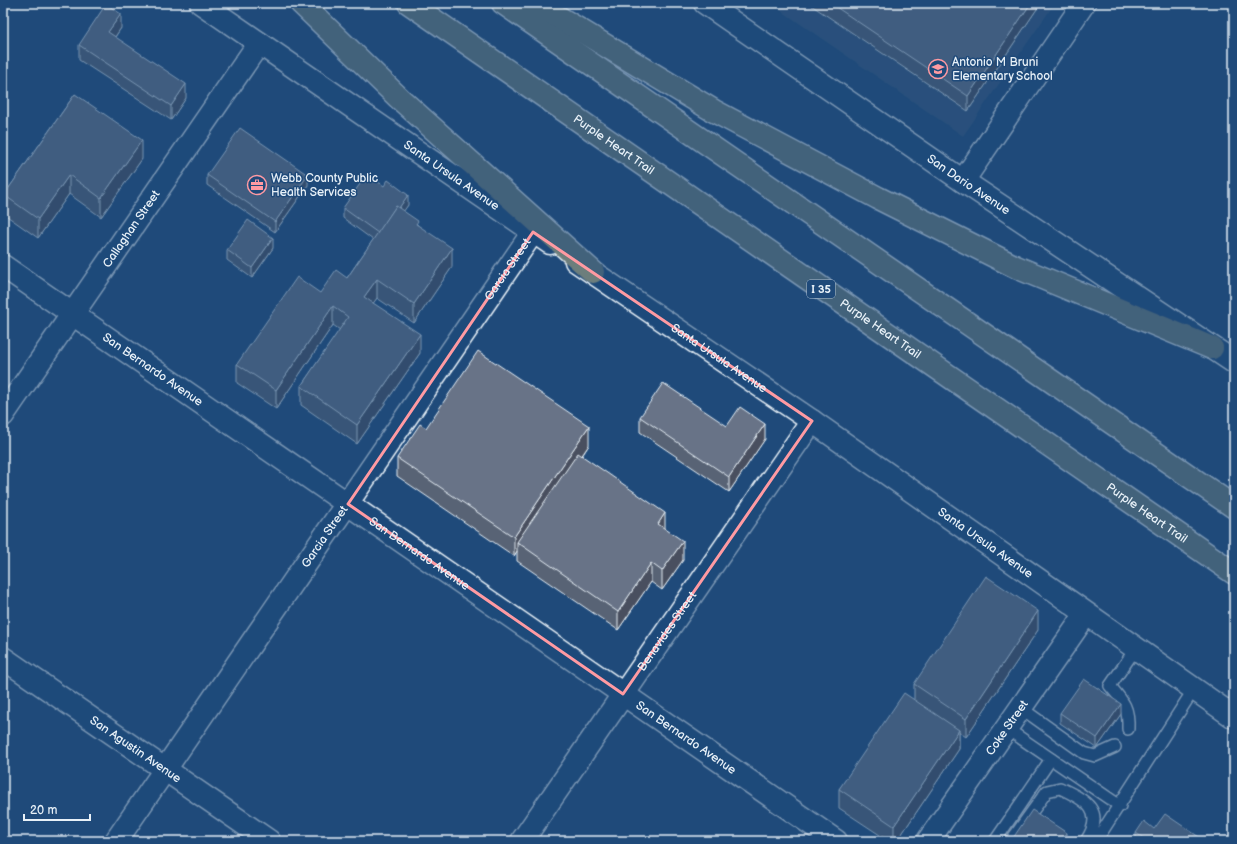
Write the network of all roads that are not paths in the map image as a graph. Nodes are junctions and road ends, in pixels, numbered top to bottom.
1 (201, 3) edge
2 (300, 3) edge
3 (409, 3) edge
4 (503, 3) edge
5 (535, 3) edge
6 (705, 3) edge
7 (1084, 3) edge
8 (259, 43) junction
9 (963, 181) junction
10 (533, 232) junction
11 (3, 266) edge
12 (593, 272) junction
13 (73, 315) junction
14 (1212, 348) junction
15 (1234, 362) edge
16 (3, 415) edge
17 (812, 421) junction
18 (348, 504) junction
19 (1234, 507) edge
20 (1234, 573) edge
21 (1086, 614) junction
22 (1136, 648) junction
23 (3, 658) edge
24 (1194, 689) junction
25 (623, 694) junction
26 (1021, 708) junction
27 (1234, 717) edge
28 (1006, 728) junction
29 (1128, 729) dead end
30 (1116, 747) dead end
31 (1051, 759) junction
32 (165, 770) junction
33 (1120, 806) junction
34 (116, 841) edge
35 (269, 841) edge
36 (522, 841) edge
37 (836, 841) edge
38 (928, 841) edge
39 (995, 841) edge
40 (1011, 841) edge
41 (1086, 841) edge
42 (1096, 841) edge

1 - 8 main road, Santa Ursula Avenue
2 - 12 highway
3 - 20 highway, Purple Heart Trail / I 35
4 - 19 highway
5 - 14 highway
6 - 9 main road, San Dario Avenue
7 - 9 main road
8 - 10 main road, Santa Ursula Avenue
8 - 13 main road, Callaghan Street
9 - 14 main road, San Dario Avenue
10 - 12 main road, Santa Ursula Avenue
10 - 18 main road, Garcia Street
11 - 13 main road, San Bernardo Avenue
12 - 17 main road, Santa Ursula Avenue
13 - 16 main road, Callaghan Street
13 - 18 main road, San Bernardo Avenue
14 - 15 main road, San Dario Avenue
17 - 21 main road, Santa Ursula Avenue
17 - 25 main road, Benavides Street
18 - 25 main road, San Bernardo Avenue
18 - 32 main road, Garcia Street
21 - 22 main road, Santa Ursula Avenue
21 - 26 main road, Coke Street
22 - 24 main road, Santa Ursula Avenue
22 - 29 lane
23 - 32 main road, San Agustin Avenue
24 - 27 main road, Santa Ursula Avenue
24 - 33 lane
25 - 36 main road, Benavides Street
25 - 37 main road, San Bernardo Avenue
26 - 28 main road, Coke Street
26 - 30 lane
28 - 31 lane
28 - 38 main road, Coke Street
31 - 33 lane
31 - 39 lane
32 - 34 main road, Garcia Street
32 - 35 main road, San Agustin Avenue
33 - 42 lane
40 - 41 lane

